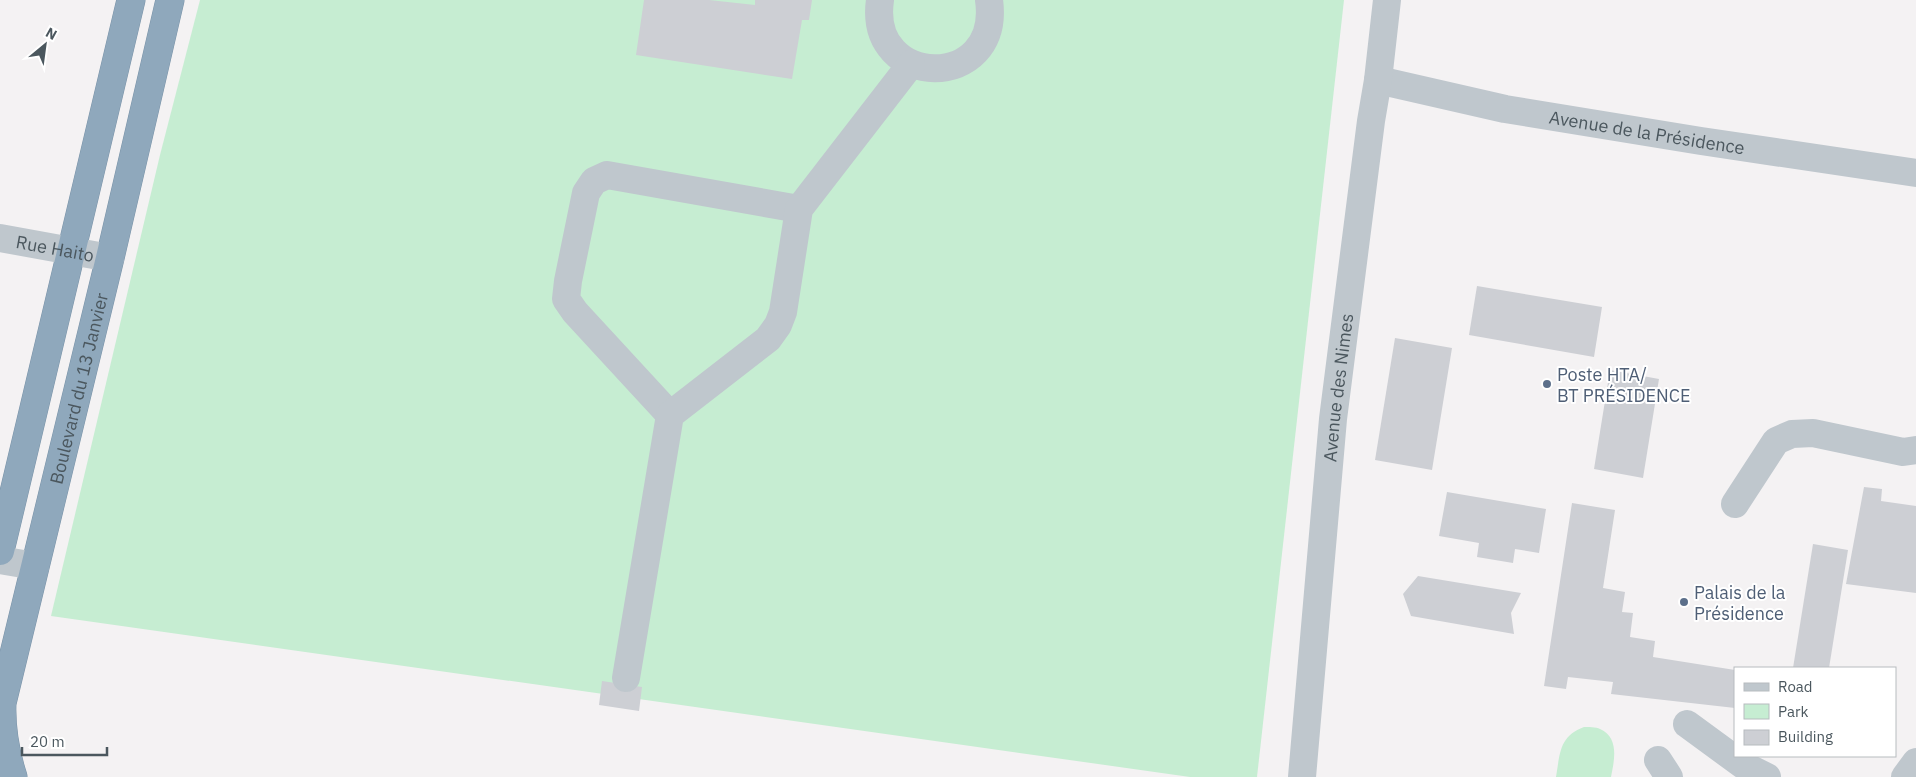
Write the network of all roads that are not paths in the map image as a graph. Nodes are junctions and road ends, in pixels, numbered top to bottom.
1 (131, 0) edge
2 (170, 0) edge
3 (880, 0) edge
4 (989, 0) edge
5 (1387, 0) edge
6 (911, 64) junction
7 (1378, 80) junction
8 (1916, 173) edge
9 (800, 209) junction
10 (0, 238) edge
11 (72, 250) junction
12 (110, 258) junction
13 (670, 415) junction
14 (1916, 450) edge
15 (1734, 504) dead end
16 (0, 551) edge
17 (0, 560) edge
18 (35, 566) junction
19 (626, 678) dead end
20 (1687, 724) dead end
21 (1916, 762) edge
22 (13, 777) edge
23 (1302, 777) edge
24 (1767, 777) edge
25 (1905, 777) edge

1 - 11 highway
2 - 12 highway, Boulevard du 13 Janvier
3 - 6 street
4 - 6 street
5 - 7 street, Avenue des Nimes
6 - 9 street
7 - 8 street, Avenue de la Présidence
7 - 23 street, Avenue des Nimes
9 - 13 street
9 - 13 street
10 - 11 street, Rue Haito
11 - 12 street, Rue Haito
11 - 16 highway
12 - 18 highway, Boulevard du 13 Janvier
13 - 19 street
14 - 15 street
17 - 18 street
18 - 22 highway, Boulevard du 13 Janvier
20 - 24 street
21 - 25 street

